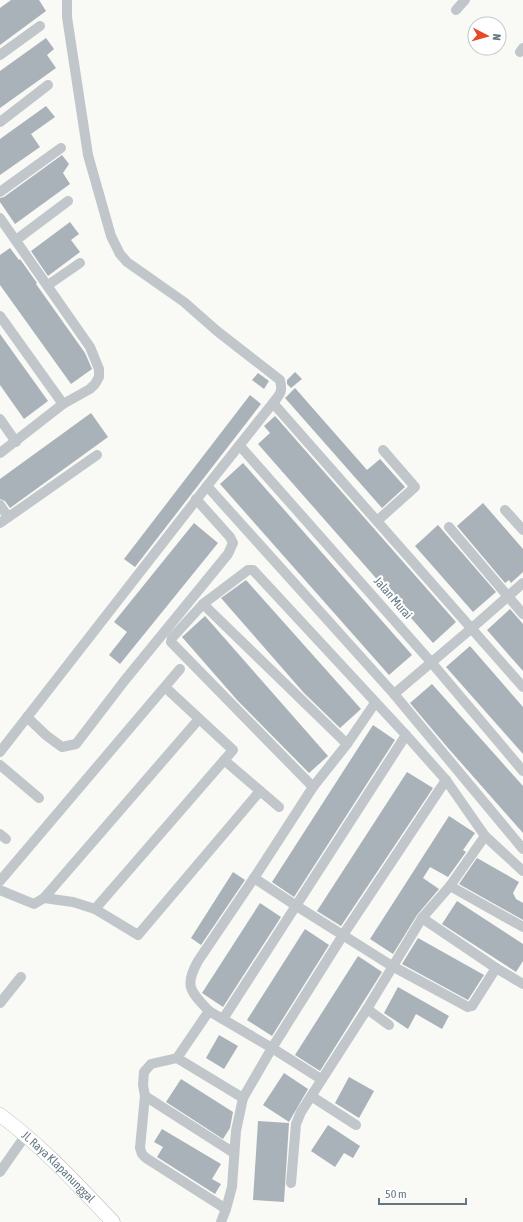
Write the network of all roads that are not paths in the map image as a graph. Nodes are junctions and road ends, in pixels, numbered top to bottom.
1 (67, 0) edge
2 (465, 0) edge
3 (456, 10) dead end
4 (40, 26) dead end
5 (0, 55) edge
6 (48, 85) dead end
7 (0, 122) edge
8 (61, 148) dead end
9 (0, 192) edge
10 (68, 201) dead end
11 (1, 223) edge
12 (16, 240) junction
13 (80, 263) dead end
14 (48, 285) junction
15 (0, 316) edge
16 (62, 404) junction
17 (273, 404) junction
18 (0, 419) edge
19 (16, 442) junction
20 (240, 446) junction
21 (383, 450) dead end
22 (0, 453) edge
23 (97, 455) dead end
24 (207, 486) junction
25 (196, 499) junction
26 (0, 505) edge
27 (505, 510) dead end
28 (4, 520) edge
29 (377, 521) junction
30 (449, 527) dead end
31 (523, 530) edge
32 (523, 583) edge
33 (508, 597) junction
34 (204, 604) junction
35 (523, 614) edge
36 (472, 628) junction
37 (431, 662) junction
38 (180, 670) dead end
39 (523, 687) edge
40 (166, 688) junction
41 (394, 694) junction
42 (376, 703) junction
43 (27, 718) junction
44 (199, 719) junction
45 (406, 734) junction
46 (347, 744) junction
47 (0, 752) edge
48 (224, 760) junction
49 (0, 764) edge
50 (523, 771) edge
51 (446, 780) junction
52 (313, 787) junction
53 (260, 791) junction
54 (39, 798) dead end
55 (279, 807) dead end
56 (485, 836) junction
57 (523, 849) edge
58 (523, 871) edge
59 (254, 878) junction
60 (0, 881) edge
61 (450, 886) junction
62 (0, 890) edge
63 (44, 898) junction
64 (295, 905) junction
65 (95, 909) junction
66 (422, 918) junction
67 (523, 927) edge
68 (343, 935) junction
69 (392, 966) junction
70 (496, 968) junction
71 (21, 977) dead end
72 (523, 984) edge
73 (0, 1003) edge
74 (367, 1009) junction
75 (209, 1011) junction
76 (223, 1019) junction
77 (389, 1025) dead end
78 (272, 1048) junction
79 (177, 1058) junction
80 (321, 1079) junction
81 (145, 1096) junction
82 (311, 1096) junction
83 (243, 1098) junction
84 (0, 1115) edge
85 (356, 1125) dead end
86 (19, 1129) junction
87 (234, 1153) junction
88 (0, 1172) edge
89 (291, 1183) dead end
90 (226, 1210) junction
91 (113, 1222) edge
92 (221, 1222) edge

1 - 17 street
2 - 3 street
4 - 5 street
6 - 7 street
8 - 9 street
10 - 12 street
11 - 12 street
12 - 14 street
13 - 14 street
14 - 16 street
15 - 16 street
16 - 19 street
17 - 20 street
17 - 29 street
18 - 19 street
19 - 22 street
20 - 24 street
20 - 37 street, Jalan Murai
21 - 29 street
23 - 28 street
24 - 25 street
24 - 41 street
25 - 43 street
25 - 43 street
26 - 28 street
27 - 31 street
29 - 36 street
30 - 33 street
32 - 33 street
33 - 35 street
33 - 36 street
34 - 42 street
34 - 46 street
34 - 52 street
36 - 37 street
36 - 39 street
37 - 41 street
37 - 50 street, Jalan Murai
38 - 40 street
40 - 44 street
40 - 60 street
41 - 57 street
42 - 45 street
42 - 46 street
43 - 47 street
44 - 48 street
44 - 63 street
45 - 51 street
45 - 64 street
46 - 52 street
48 - 53 street
48 - 65 street
49 - 54 street
51 - 56 street
51 - 68 street
52 - 59 street
53 - 55 street
53 - 65 street
56 - 58 street
56 - 61 street
59 - 64 street
59 - 75 street
61 - 66 street
61 - 67 street
62 - 63 street
63 - 65 street
64 - 68 street
64 - 76 street
66 - 69 street
66 - 70 street
68 - 69 street
68 - 78 street
69 - 70 street
69 - 74 street
70 - 72 street
71 - 73 street
74 - 77 street
74 - 80 street
75 - 76 street
75 - 79 street
76 - 78 street
78 - 80 street
78 - 83 street
79 - 81 street
79 - 83 street
80 - 82 street
81 - 87 street
81 - 90 street
82 - 85 street
82 - 89 street
83 - 87 street
84 - 86 street, Jl. Raya Klapanunggal
86 - 88 street
86 - 91 street, Jl. Raya Klapanunggal
87 - 90 street
90 - 92 street

